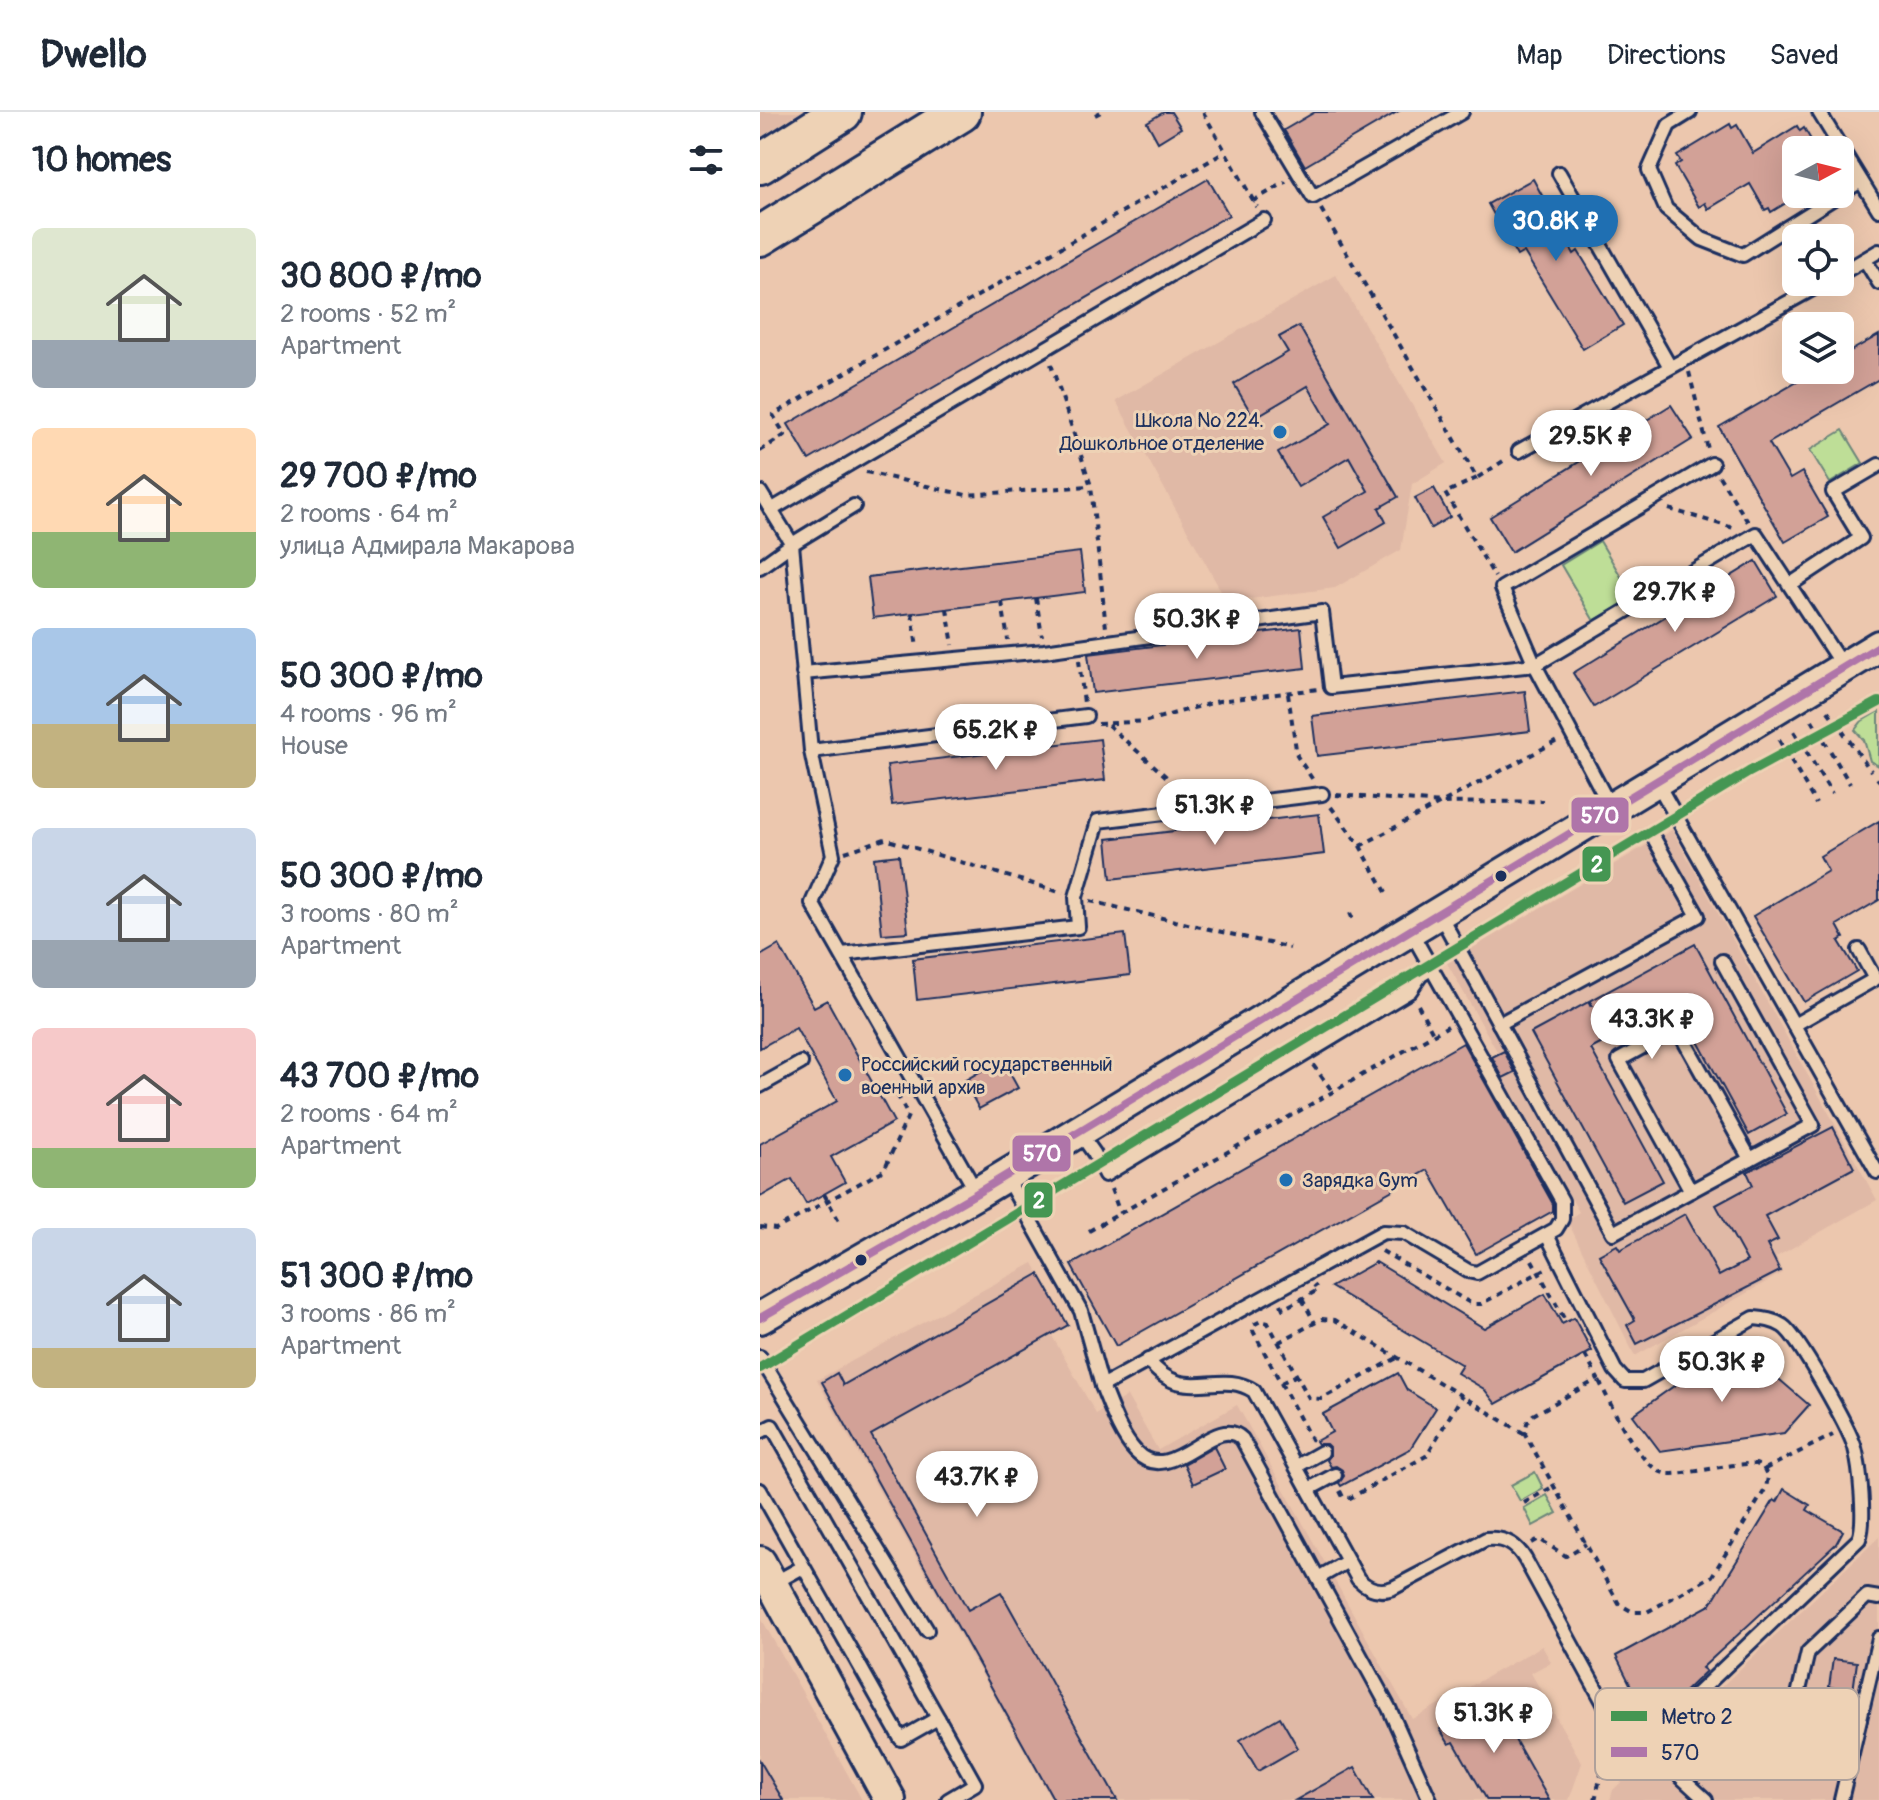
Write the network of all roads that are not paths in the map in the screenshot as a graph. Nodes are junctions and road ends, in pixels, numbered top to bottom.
1 (842, 112) edge
2 (961, 112) edge
3 (1262, 112) edge
4 (1462, 112) edge
5 (1690, 112) edge
6 (1819, 112) edge
7 (760, 164) edge
8 (1559, 173) dead end
9 (1861, 181) junction
10 (1879, 210) edge
11 (1264, 220) road end
12 (760, 236) edge
13 (1879, 251) edge
14 (1865, 260) junction
15 (1854, 266) edge
16 (1879, 283) edge
17 (1799, 296) edge
18 (1670, 367) junction
19 (1519, 451) road end
20 (1712, 464) dead end
21 (1879, 465) edge
22 (764, 501) edge
23 (854, 506) dead end
24 (792, 544) junction
25 (760, 567) edge
26 (1791, 584) junction
27 (1879, 646) edge
28 (1535, 665) junction
29 (1843, 667) junction
30 (803, 673) junction
31 (1086, 716) road end
32 (811, 751) junction
33 (1656, 781) junction
34 (1322, 794) road end
35 (1611, 808) junction
36 (1655, 840) dead end
37 (1439, 913) junction
38 (1410, 930) junction
39 (1859, 950) dead end
40 (842, 954) junction
41 (1722, 961) dead end
42 (1431, 969) junction
43 (1499, 1024) junction
44 (1794, 1025) junction
45 (801, 1063) dead end
46 (760, 1086) edge
47 (1079, 1132) junction
48 (1750, 1159) junction
49 (1879, 1171) edge
50 (1005, 1176) junction
51 (1691, 1191) junction
52 (977, 1193) junction
53 (1547, 1235) junction
54 (760, 1318) edge
55 (760, 1357) edge
56 (1148, 1360) junction
57 (1102, 1386) junction
58 (760, 1432) edge
59 (1321, 1453) road end
60 (1297, 1466) junction
61 (1335, 1478) road end
62 (1309, 1489) junction
63 (760, 1490) edge
64 (1348, 1561) junction
65 (803, 1567) junction
66 (766, 1573) edge
67 (1318, 1578) junction
68 (1879, 1598) edge
69 (927, 1630) dead end
70 (1879, 1638) edge
71 (1596, 1688) edge
72 (1703, 1688) edge
73 (1800, 1688) edge
74 (938, 1718) junction
75 (1859, 1723) edge
76 (1684, 1780) edge
77 (1846, 1780) edge
78 (890, 1800) edge
79 (948, 1800) edge
80 (1430, 1800) edge
81 (1706, 1800) edge
82 (1841, 1800) edge

1 - 7 main road
2 - 12 main road
3 - 4 lane
5 - 9 lane
6 - 9 lane
8 - 18 lane
9 - 10 lane
11 - 22 lane
13 - 14 lane
14 - 15 lane
14 - 16 lane
17 - 18 lane
18 - 19 lane
20 - 28 lane
21 - 26 lane
22 - 24 lane
23 - 24 lane
24 - 25 lane
24 - 30 lane
26 - 28 lane
26 - 29 lane
27 - 29 street
28 - 30 lane
28 - 35 lane
29 - 33 street
30 - 32 lane
31 - 32 lane
32 - 40 lane
33 - 35 street
33 - 44 lane
34 - 40 lane
35 - 37 street
36 - 43 lane
37 - 38 street
37 - 43 lane
38 - 42 lane
38 - 47 street
39 - 44 lane
40 - 52 lane
41 - 48 lane
42 - 47 lane
42 - 53 lane
43 - 51 lane
44 - 49 lane
45 - 46 lane
47 - 50 street
48 - 51 lane
48 - 51 lane
50 - 52 street
50 - 57 lane
52 - 54 street
53 - 56 lane
53 - 72 lane
55 - 69 lane
56 - 57 lane
56 - 60 lane
57 - 67 lane
58 - 74 lane
59 - 60 lane
60 - 62 lane
61 - 62 lane
62 - 64 lane
63 - 65 lane
64 - 67 lane
64 - 71 lane
65 - 66 lane
65 - 74 lane
66 - 78 street
67 - 80 lane
68 - 73 lane
70 - 75 lane
74 - 79 lane
76 - 81 lane
77 - 82 lane

